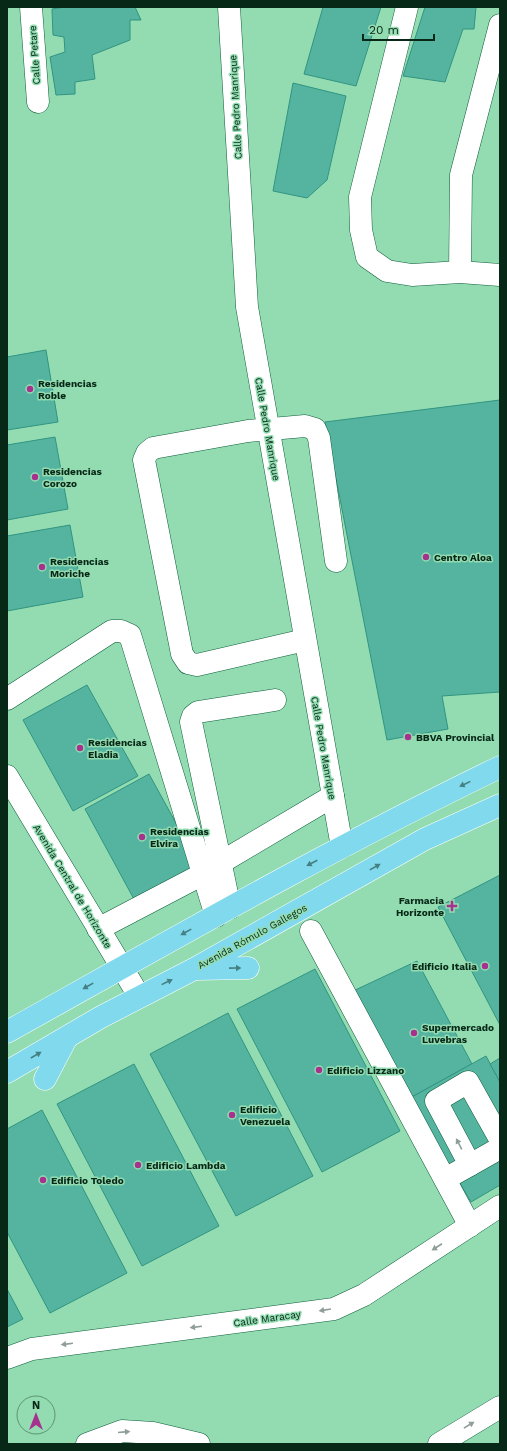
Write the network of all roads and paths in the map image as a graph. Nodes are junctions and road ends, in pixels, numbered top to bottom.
1 (31, 7) edge
2 (229, 7) edge
3 (408, 7) edge
4 (500, 25) edge
5 (38, 102) dead end
6 (460, 272) junction
7 (500, 275) edge
8 (268, 429) junction
9 (336, 561) dead end
10 (305, 640) junction
11 (7, 699) edge
12 (275, 700) dead end
13 (500, 767) edge
14 (7, 776) edge
15 (333, 796) junction
16 (500, 805) edge
17 (342, 847) junction
18 (212, 869) junction
19 (223, 912) junction
20 (98, 929) junction
21 (307, 934) dead end
22 (122, 967) junction
23 (248, 968) dead end
24 (194, 969) junction
25 (139, 996) junction
26 (7, 1032) edge
27 (66, 1039) junction
28 (7, 1072) edge
29 (45, 1078) dead end
30 (500, 1139) edge
31 (500, 1148) edge
32 (470, 1165) junction
33 (445, 1179) junction
34 (500, 1206) edge
35 (470, 1226) junction
36 (7, 1358) edge
37 (500, 1407) edge
38 (87, 1444) edge
39 (199, 1444) edge
40 (438, 1444) edge

1 - 5 street, Calle Petare
2 - 8 street, Calle Pedro Manrique
3 - 6 street
4 - 6 street
6 - 7 street
8 - 9 street
8 - 10 street, Calle Pedro Manrique
8 - 10 street
10 - 15 street, Calle Pedro Manrique
11 - 18 street
12 - 18 street
13 -> 17 main road
14 - 20 street, Avenida Central de Horizonte
15 - 17 street, Calle Pedro Manrique
15 - 18 street
24 -> 16 main road, Avenida Rómulo Gallegos
17 -> 19 main road
18 - 19 street
18 - 20 street
19 -> 22 main road
20 - 22 street, Avenida Central de Horizonte
21 - 33 street
22 - 25 street, Avenida Central de Horizonte
22 -> 26 main road
24 -> 23 main road
25 -> 24 main road, Avenida Rómulo Gallegos
25 - 27 main road, Avenida Rómulo Gallegos
28 -> 27 main road, Avenida Rómulo Gallegos
27 - 29 main road
32 -> 30 street
31 - 32 street
32 - 33 street
33 - 35 street
34 - 35 street, Calle Maracay
35 -> 36 street, Calle Maracay
40 -> 37 street
38 -> 39 street

